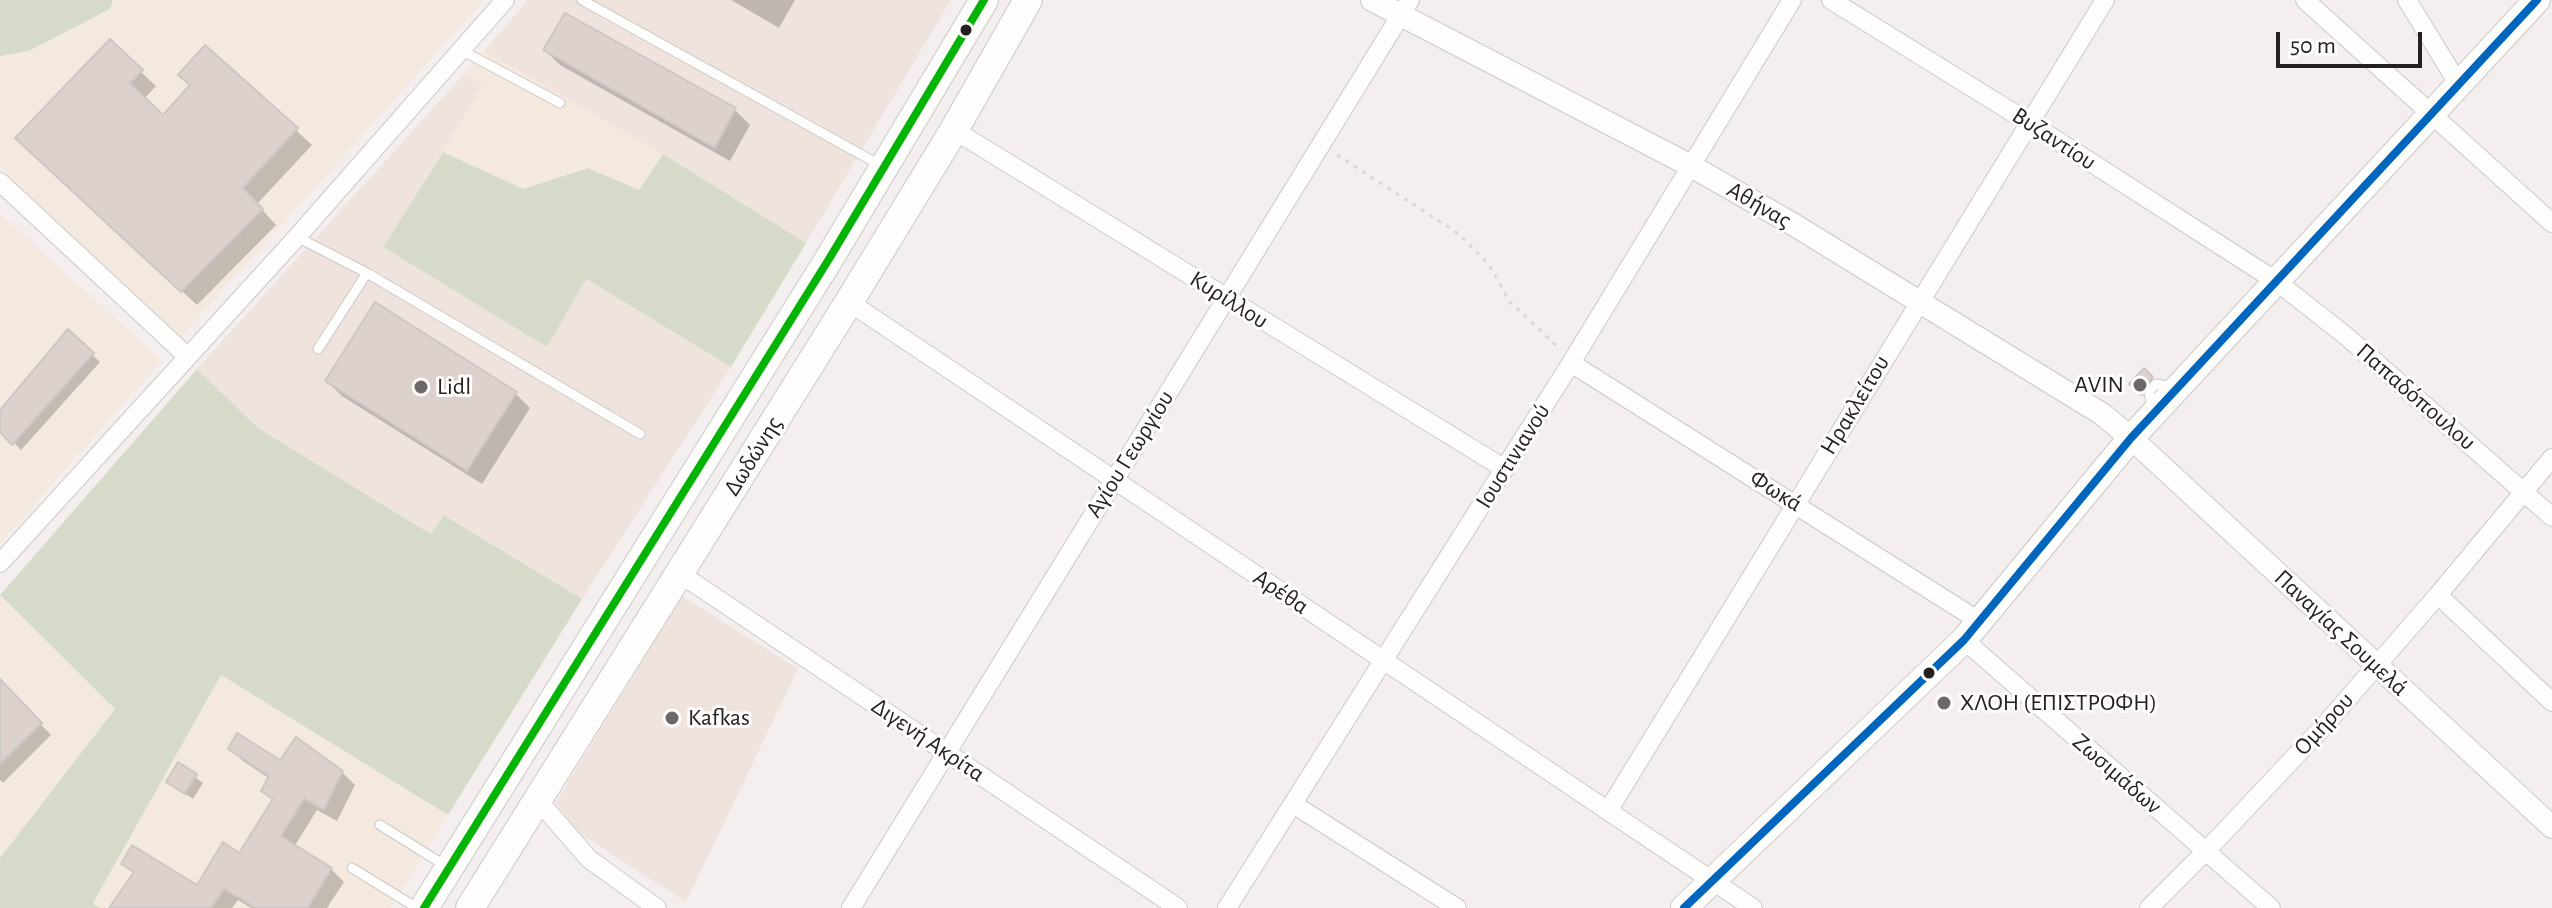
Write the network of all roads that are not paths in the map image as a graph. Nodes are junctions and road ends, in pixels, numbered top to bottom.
1 (505, 0) edge
2 (582, 0) edge
3 (984, 0) edge
4 (1028, 0) edge
5 (1372, 0) edge
6 (1792, 0) edge
7 (1831, 0) edge
8 (2105, 0) edge
9 (2305, 0) edge
10 (2407, 0) edge
11 (2537, 0) edge
12 (1405, 7) edge
13 (461, 50) junction
14 (2459, 85) junction
15 (560, 103) dead end
16 (2431, 115) junction
17 (2028, 122) junction
18 (954, 130) junction
19 (1691, 166) junction
20 (884, 167) junction
21 (0, 182) edge
22 (2552, 223) edge
23 (297, 237) junction
24 (367, 273) junction
25 (2276, 281) junction
26 (1226, 298) junction
27 (1919, 301) junction
28 (849, 302) junction
29 (318, 349) dead end
30 (188, 357) junction
31 (1571, 363) junction
32 (640, 434) dead end
33 (2131, 438) junction
34 (2552, 458) edge
35 (1505, 469) junction
36 (1114, 480) junction
37 (2523, 490) junction
38 (1795, 504) junction
39 (2552, 517) edge
40 (0, 563) edge
41 (679, 573) junction
42 (2438, 595) junction
43 (1972, 631) junction
44 (1384, 661) junction
45 (2376, 665) junction
46 (2552, 702) edge
47 (946, 752) junction
48 (537, 799) junction
49 (1293, 804) junction
50 (1608, 811) junction
51 (380, 825) dead end
52 (2552, 827) edge
53 (2206, 851) junction
54 (352, 868) dead end
55 (449, 868) junction
56 (1712, 881) junction
57 (417, 908) edge
58 (424, 908) edge
59 (470, 908) edge
60 (657, 908) edge
61 (851, 908) edge
62 (1178, 908) edge
63 (1227, 908) edge
64 (1457, 908) edge
65 (1684, 908) edge
66 (1753, 908) edge
67 (2149, 908) edge
68 (2271, 908) edge

1 - 13 street
2 - 20 lane
3 - 20 main road, Δωδώνης
4 - 18 main road, Δωδώνης
5 - 12 street, Αθήνας
6 - 19 street, Ιουστινιανού
7 - 17 street, Βυζαντίου
8 - 17 street, Ηρακλείτου
9 - 16 street
10 - 14 street
11 - 14 main road
12 - 19 street, Αθήνας
12 - 26 street, Αγίου Γεωργίου
13 - 15 lane
13 - 23 street
14 - 16 main road
16 - 22 street
16 - 25 main road
17 - 25 street, Βυζαντίου
17 - 27 street, Ηρακλείτου
18 - 26 street, Κυρίλλου
18 - 28 main road, Δωδώνης
19 - 27 street, Αθήνας
19 - 31 street, Ιουστινιανού
20 - 55 main road, Δωδώνης
21 - 30 street
23 - 24 lane
23 - 30 street
24 - 29 lane
24 - 32 lane
25 - 33 main road
25 - 37 street, Παπαδόπουλου
26 - 35 street, Κυρίλλου
26 - 36 street, Αγίου Γεωργίου
27 - 33 street, Αθήνας
27 - 38 street, Ηρακλείτου
28 - 36 street, Αρέθα
28 - 41 main road, Δωδώνης
30 - 40 street
31 - 35 street, Ιουστινιανού
31 - 38 street, Φωκά
33 - 43 main road
33 - 45 street, Παναγίας Σουμελά
34 - 37 street, Ομήρου
35 - 44 street, Ιουστινιανού
36 - 44 street, Αρέθα
36 - 47 street, Αγίου Γεωργίου
37 - 39 street, Παπαδόπουλου
37 - 42 street, Ομήρου
38 - 43 street, Φωκά
38 - 50 street, Ηρακλείτου
41 - 47 street, Διγενή Ακρίτα
41 - 48 main road, Δωδώνης
42 - 45 street, Ομήρου
42 - 46 street
43 - 53 street, Ζωσιμάδων
43 - 56 main road
44 - 49 street, Ιουστινιανού
44 - 50 street, Αρέθα
45 - 52 street, Παναγίας Σουμελά
45 - 53 street, Ομήρου
47 - 61 street, Αγίου Γεωργίου
47 - 62 street, Διγενή Ακρίτα
48 - 59 main road, Δωδώνης
48 - 60 street
49 - 63 street, Ιουστινιανού
49 - 64 street
50 - 56 street, Αρέθα
51 - 55 lane
53 - 67 street, Ομήρου
53 - 68 street, Ζωσιμάδων
54 - 57 lane
55 - 58 main road, Δωδώνης
56 - 65 main road
56 - 66 street, Αρέθα

